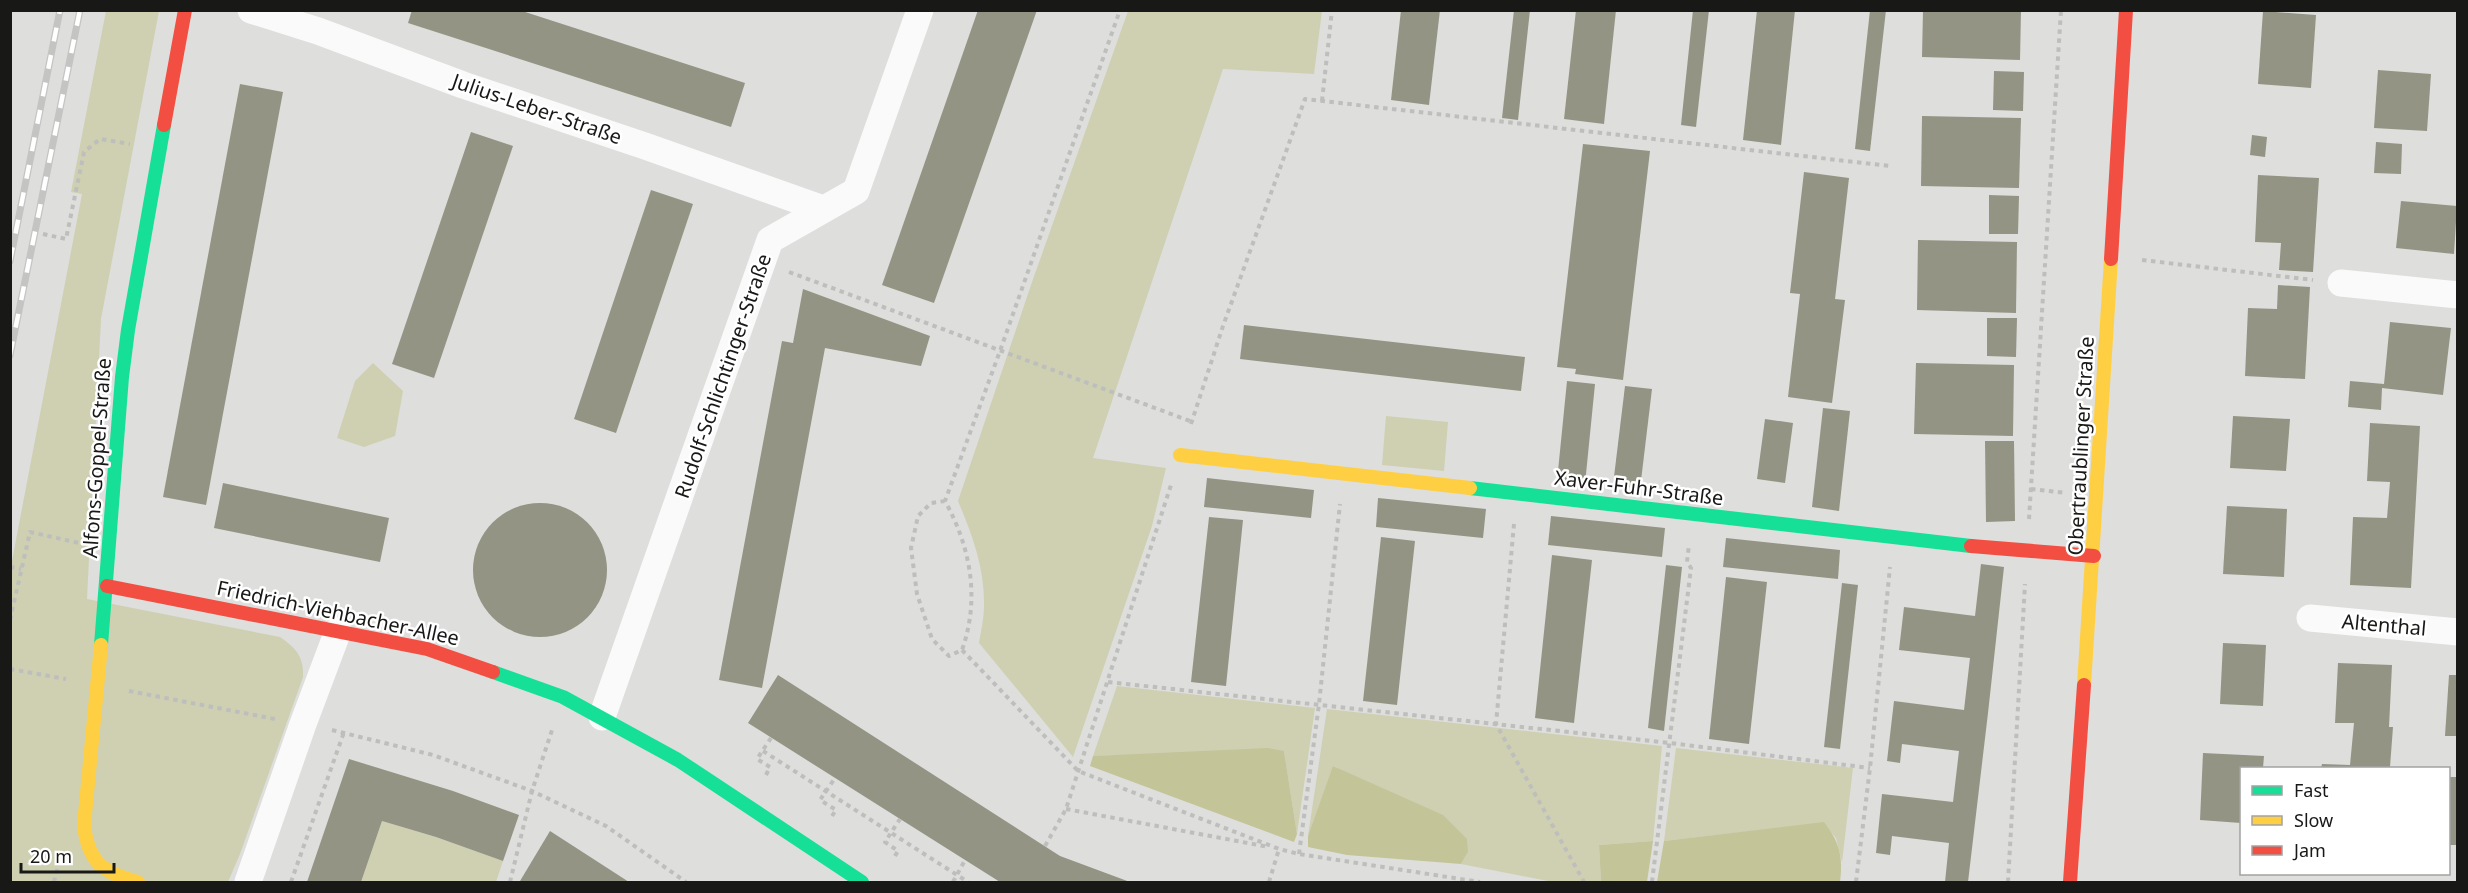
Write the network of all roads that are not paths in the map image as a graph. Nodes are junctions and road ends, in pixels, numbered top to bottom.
1 (185, 10) edge
2 (251, 10) edge
3 (920, 10) edge
4 (2126, 10) edge
5 (823, 209) junction
6 (2341, 284) road end
7 (2457, 295) edge
8 (1180, 455) dead end
9 (2094, 556) junction
10 (107, 586) junction
11 (2310, 618) dead end
12 (338, 630) junction
13 (2457, 632) edge
14 (602, 717) junction
15 (138, 882) edge
16 (248, 882) edge
17 (862, 882) edge
18 (2070, 882) edge

1 - 10 street, Alfons-Goppel-Straße
2 - 5 street, Julius-Leber-Straße
3 - 5 street, Rudolf-Schlichtinger-Straße
4 - 9 street, Obertraublinger Straße
5 - 14 street, Rudolf-Schlichtinger-Straße
6 - 7 street
8 - 9 street, Xaver-Fuhr-Straße
9 - 18 street, Obertraublinger Straße
10 - 12 street, Friedrich-Viehbacher-Allee
10 - 15 street, Alfons-Goppel-Straße
11 - 13 street, Altenthal
12 - 14 street, Friedrich-Viehbacher-Allee
12 - 16 street
14 - 17 street, Friedrich-Viehbacher-Allee

